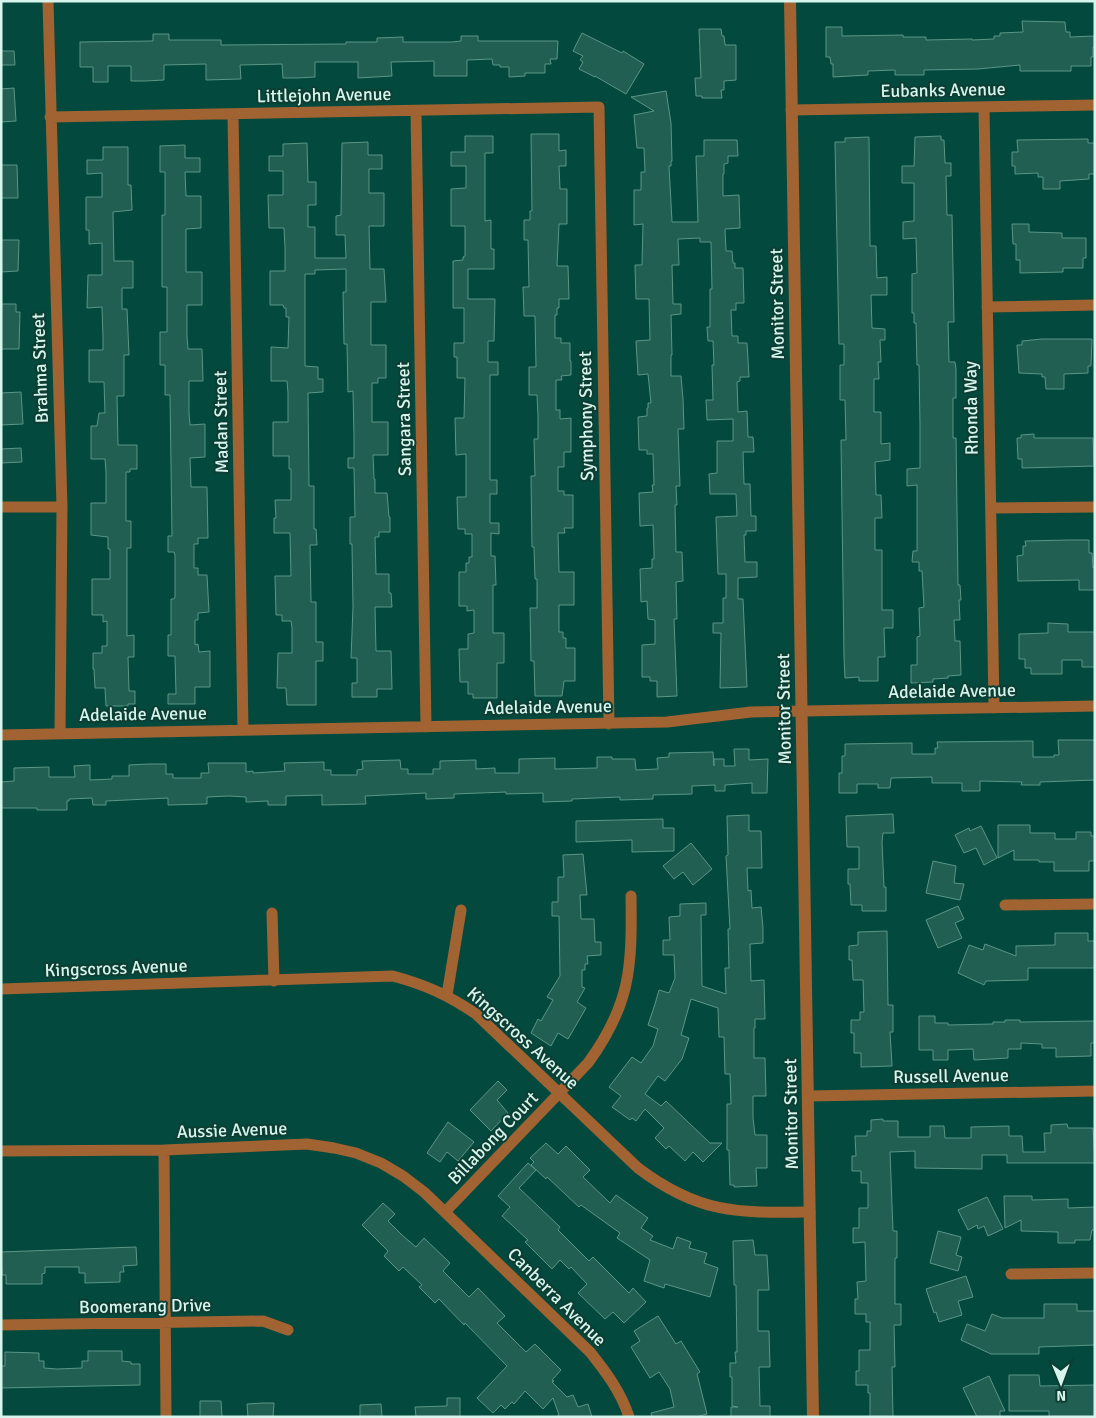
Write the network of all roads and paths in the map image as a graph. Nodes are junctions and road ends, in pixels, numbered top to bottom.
1 (48, 1) edge
2 (790, 1) edge
3 (1095, 105) edge
4 (599, 107) joint
5 (984, 107) junction
6 (792, 110) junction
7 (416, 111) junction
8 (233, 114) junction
9 (50, 117) junction
10 (1095, 306) edge
11 (987, 307) junction
12 (62, 506) junction
13 (1, 507) edge
14 (1095, 507) edge
15 (991, 508) junction
16 (1095, 706) edge
17 (994, 708) junction
18 (802, 711) junction
19 (609, 724) junction
20 (426, 727) junction
21 (243, 730) junction
22 (60, 733) junction
23 (1, 735) edge
24 (631, 896) dead end
25 (1095, 904) edge
26 (1005, 905) dead end
27 (461, 910) dead end
28 (272, 914) dead end
29 (274, 981) junction
30 (1, 990) edge
31 (447, 995) junction
32 (1095, 1090) edge
33 (559, 1094) junction
34 (808, 1096) junction
35 (164, 1150) junction
36 (1, 1151) edge
37 (445, 1212) junction
38 (810, 1212) junction
39 (1095, 1273) edge
40 (1011, 1274) dead end
41 (166, 1324) junction
42 (1, 1325) edge
43 (288, 1330) dead end
44 (166, 1417) edge
45 (629, 1417) edge
46 (813, 1417) edge

1 - 9 street, Brahma Street
2 - 6 street, Monitor Street
3 - 5 street, Eubanks Avenue
4 - 7 street, Littlejohn Avenue
4 - 19 street, Symphony Street
5 - 6 street, Eubanks Avenue
5 - 11 street, Rhonda Way
6 - 18 street, Monitor Street
7 - 8 street, Littlejohn Avenue
7 - 20 street, Sangara Street
8 - 9 street, Littlejohn Avenue
8 - 21 street, Madan Street
9 - 12 street, Brahma Street
10 - 11 street
11 - 15 street, Rhonda Way
12 - 13 street
12 - 22 street, Brahma Street
14 - 15 street
15 - 17 street, Rhonda Way
16 - 17 street, Adelaide Avenue
17 - 18 street, Adelaide Avenue
18 - 19 street, Adelaide Avenue
18 - 34 street, Monitor Street
19 - 20 street, Adelaide Avenue
20 - 21 street, Adelaide Avenue
21 - 22 street, Adelaide Avenue
22 - 23 street, Adelaide Avenue
24 - 33 street, Billabong Court
25 - 26 street
27 - 31 street
28 - 29 street
29 - 30 street, Kingscross Avenue
29 - 31 street, Kingscross Avenue
31 - 33 street, Kingscross Avenue
32 - 34 street, Russell Avenue
33 - 37 street, Billabong Court
33 - 38 street, Kingscross Avenue
34 - 38 street, Monitor Street
35 - 36 street, Aussie Avenue
35 - 37 street, Aussie Avenue
35 - 41 street
37 - 45 street, Canberra Avenue
38 - 46 street, Monitor Street
39 - 40 street
41 - 42 street, Boomerang Drive
41 - 43 street, Boomerang Drive
41 - 44 street

